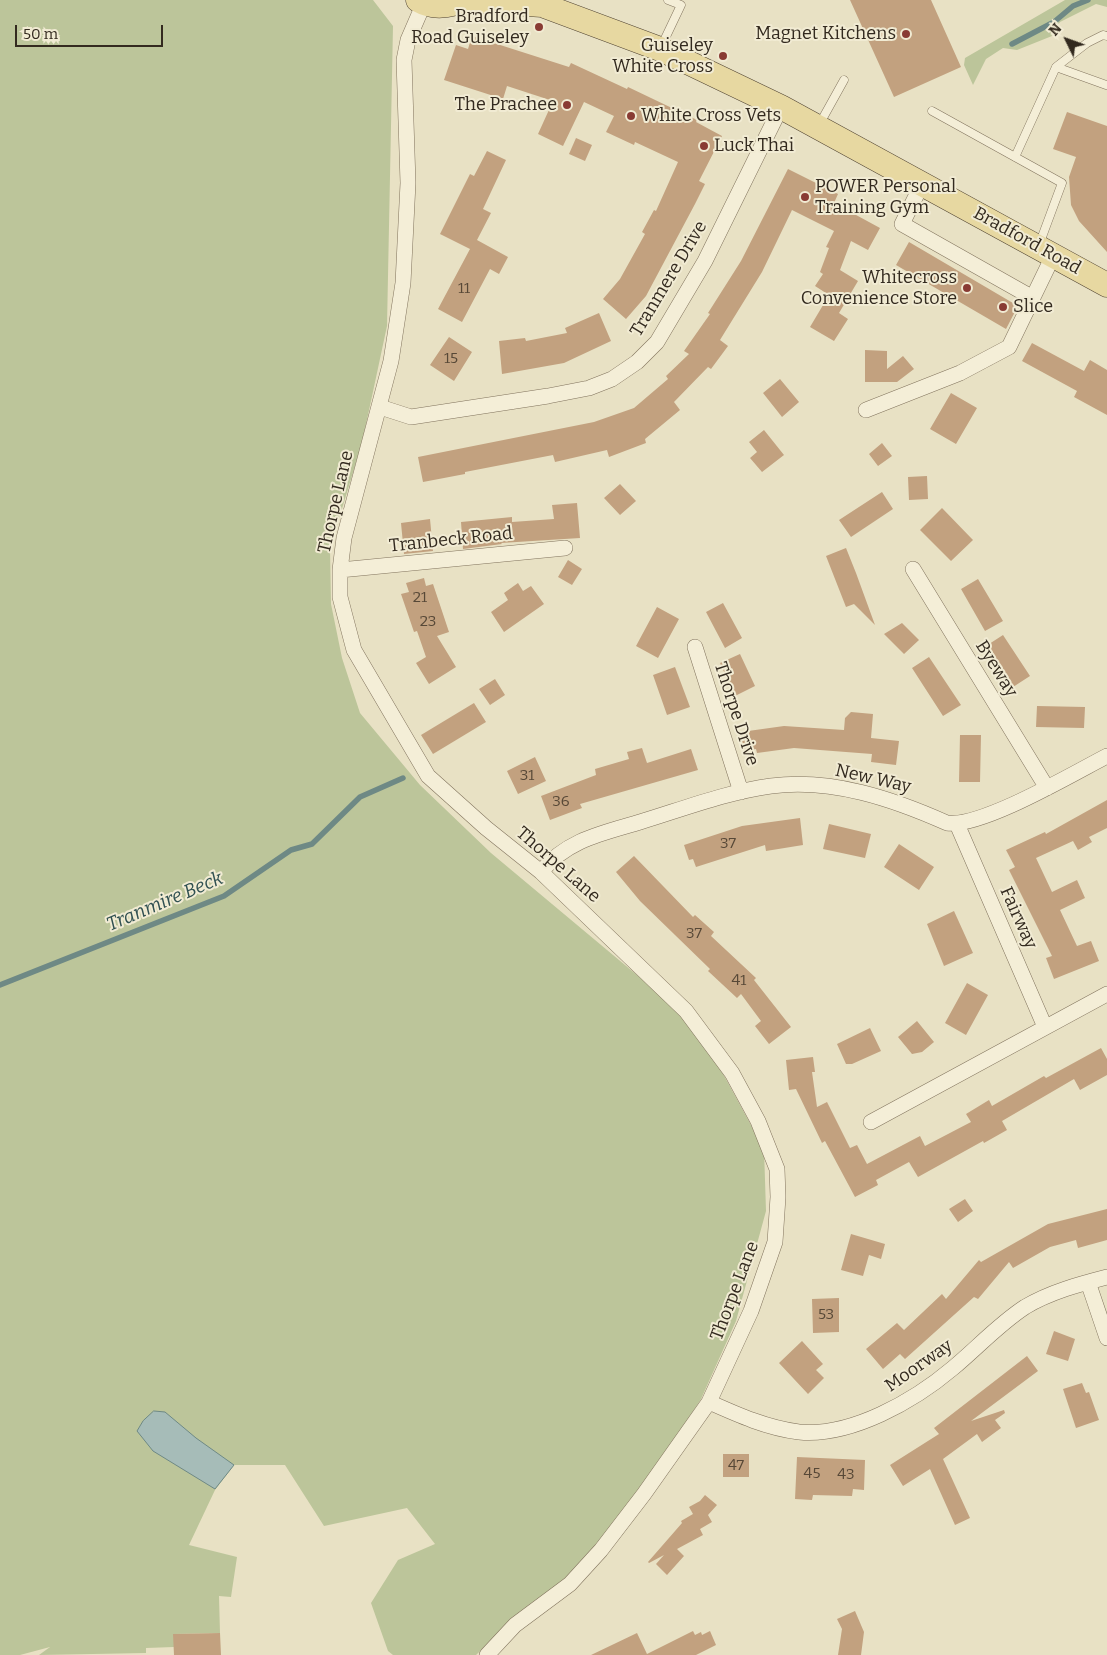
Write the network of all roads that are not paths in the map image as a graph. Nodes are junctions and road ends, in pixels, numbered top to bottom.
1 (465, 0) edge
2 (668, 0) edge
3 (421, 2) edge
4 (539, 2) edge
5 (1107, 36) edge
6 (660, 49) junction
7 (1056, 67) junction
8 (844, 80) dead end
9 (1106, 86) edge
10 (781, 107) junction
11 (932, 112) dead end
12 (818, 127) junction
13 (1015, 157) junction
14 (922, 184) junction
15 (1046, 252) junction
16 (1107, 285) edge
17 (1034, 298) junction
18 (380, 407) junction
19 (866, 410) dead end
20 (565, 548) dead end
21 (912, 569) dead end
22 (340, 570) junction
23 (695, 647) dead end
24 (1107, 756) edge
25 (1047, 788) junction
26 (741, 792) junction
27 (957, 824) junction
28 (541, 872) junction
29 (1107, 994) edge
30 (1046, 1027) junction
31 (871, 1122) dead end
32 (1107, 1278) edge
33 (1088, 1282) junction
34 (1107, 1338) edge
35 (709, 1402) junction
36 (487, 1655) edge

1 - 3 main road, Bradford Road
1 - 4 main road, Bradford Road
2 - 6 lane
3 - 18 street, Thorpe Lane
4 - 6 main road, Bradford Road
5 - 7 lane
6 - 10 main road, Bradford Road
7 - 9 lane
7 - 13 lane
8 - 12 lane
10 - 12 main road, Bradford Road
10 - 18 street, Tranmere Drive
11 - 13 lane
12 - 14 main road, Bradford Road
13 - 15 lane
14 - 15 main road, Bradford Road
14 - 17 street
15 - 16 main road, Bradford Road
15 - 17 street
17 - 19 street
18 - 22 street, Thorpe Lane
20 - 22 street, Tranbeck Road
21 - 25 street, Byeway
22 - 28 street, Thorpe Lane
23 - 26 street, Thorpe Drive
24 - 25 street
25 - 27 street
26 - 27 street, New Way
26 - 28 street, New Way
27 - 30 street, Fairway
28 - 35 street, Thorpe Lane
29 - 30 street
30 - 31 street
32 - 33 street, Moorway
33 - 34 street
33 - 35 street, Moorway
35 - 36 street, Thorpe Lane

